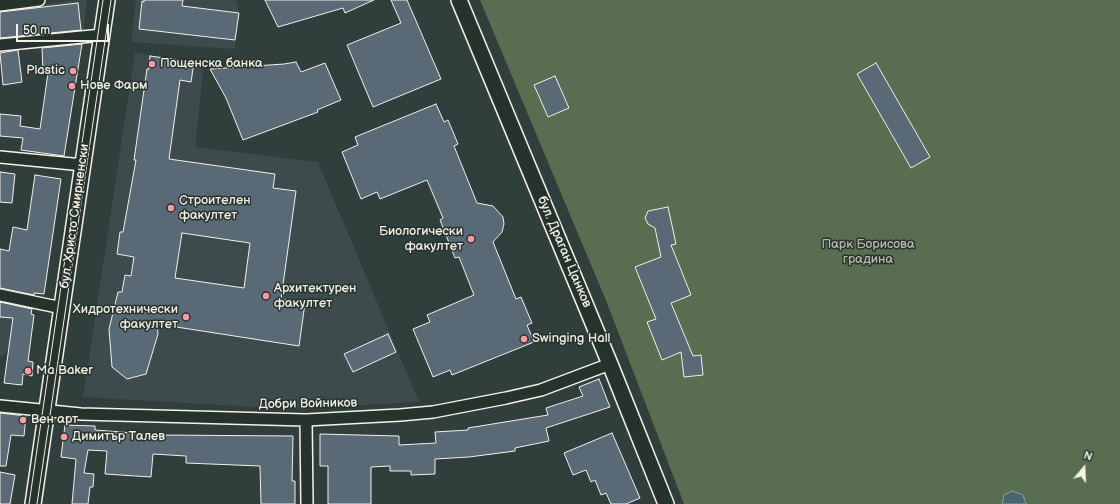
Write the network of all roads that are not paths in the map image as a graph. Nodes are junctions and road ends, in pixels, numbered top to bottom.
1 (1, 0) edge
2 (39, 0) edge
3 (107, 0) edge
4 (459, 0) edge
5 (0, 5) edge
6 (102, 35) junction
7 (0, 45) edge
8 (0, 157) edge
9 (83, 165) junction
10 (0, 295) edge
11 (62, 308) junction
12 (610, 364) junction
13 (0, 406) edge
14 (47, 411) junction
15 (306, 420) junction
16 (33, 504) edge
17 (306, 504) edge
18 (666, 504) edge

1 - 5 street
2 - 5 street
3 - 6 street, бул. Христо Смирненски
4 - 12 street, бул. Драган Цанков
6 - 7 street
6 - 9 street, бул. Христо Смирненски
8 - 9 street
9 - 11 street, бул. Христо Смирненски
10 - 11 street
11 - 14 street, бул. Христо Смирненски
12 - 15 street, Добри Войников
12 - 18 street, бул. Драган Цанков
13 - 14 street, Добри Войников
14 - 15 street, Добри Войников
14 - 16 street, бул. Христо Смирненски
15 - 17 street

